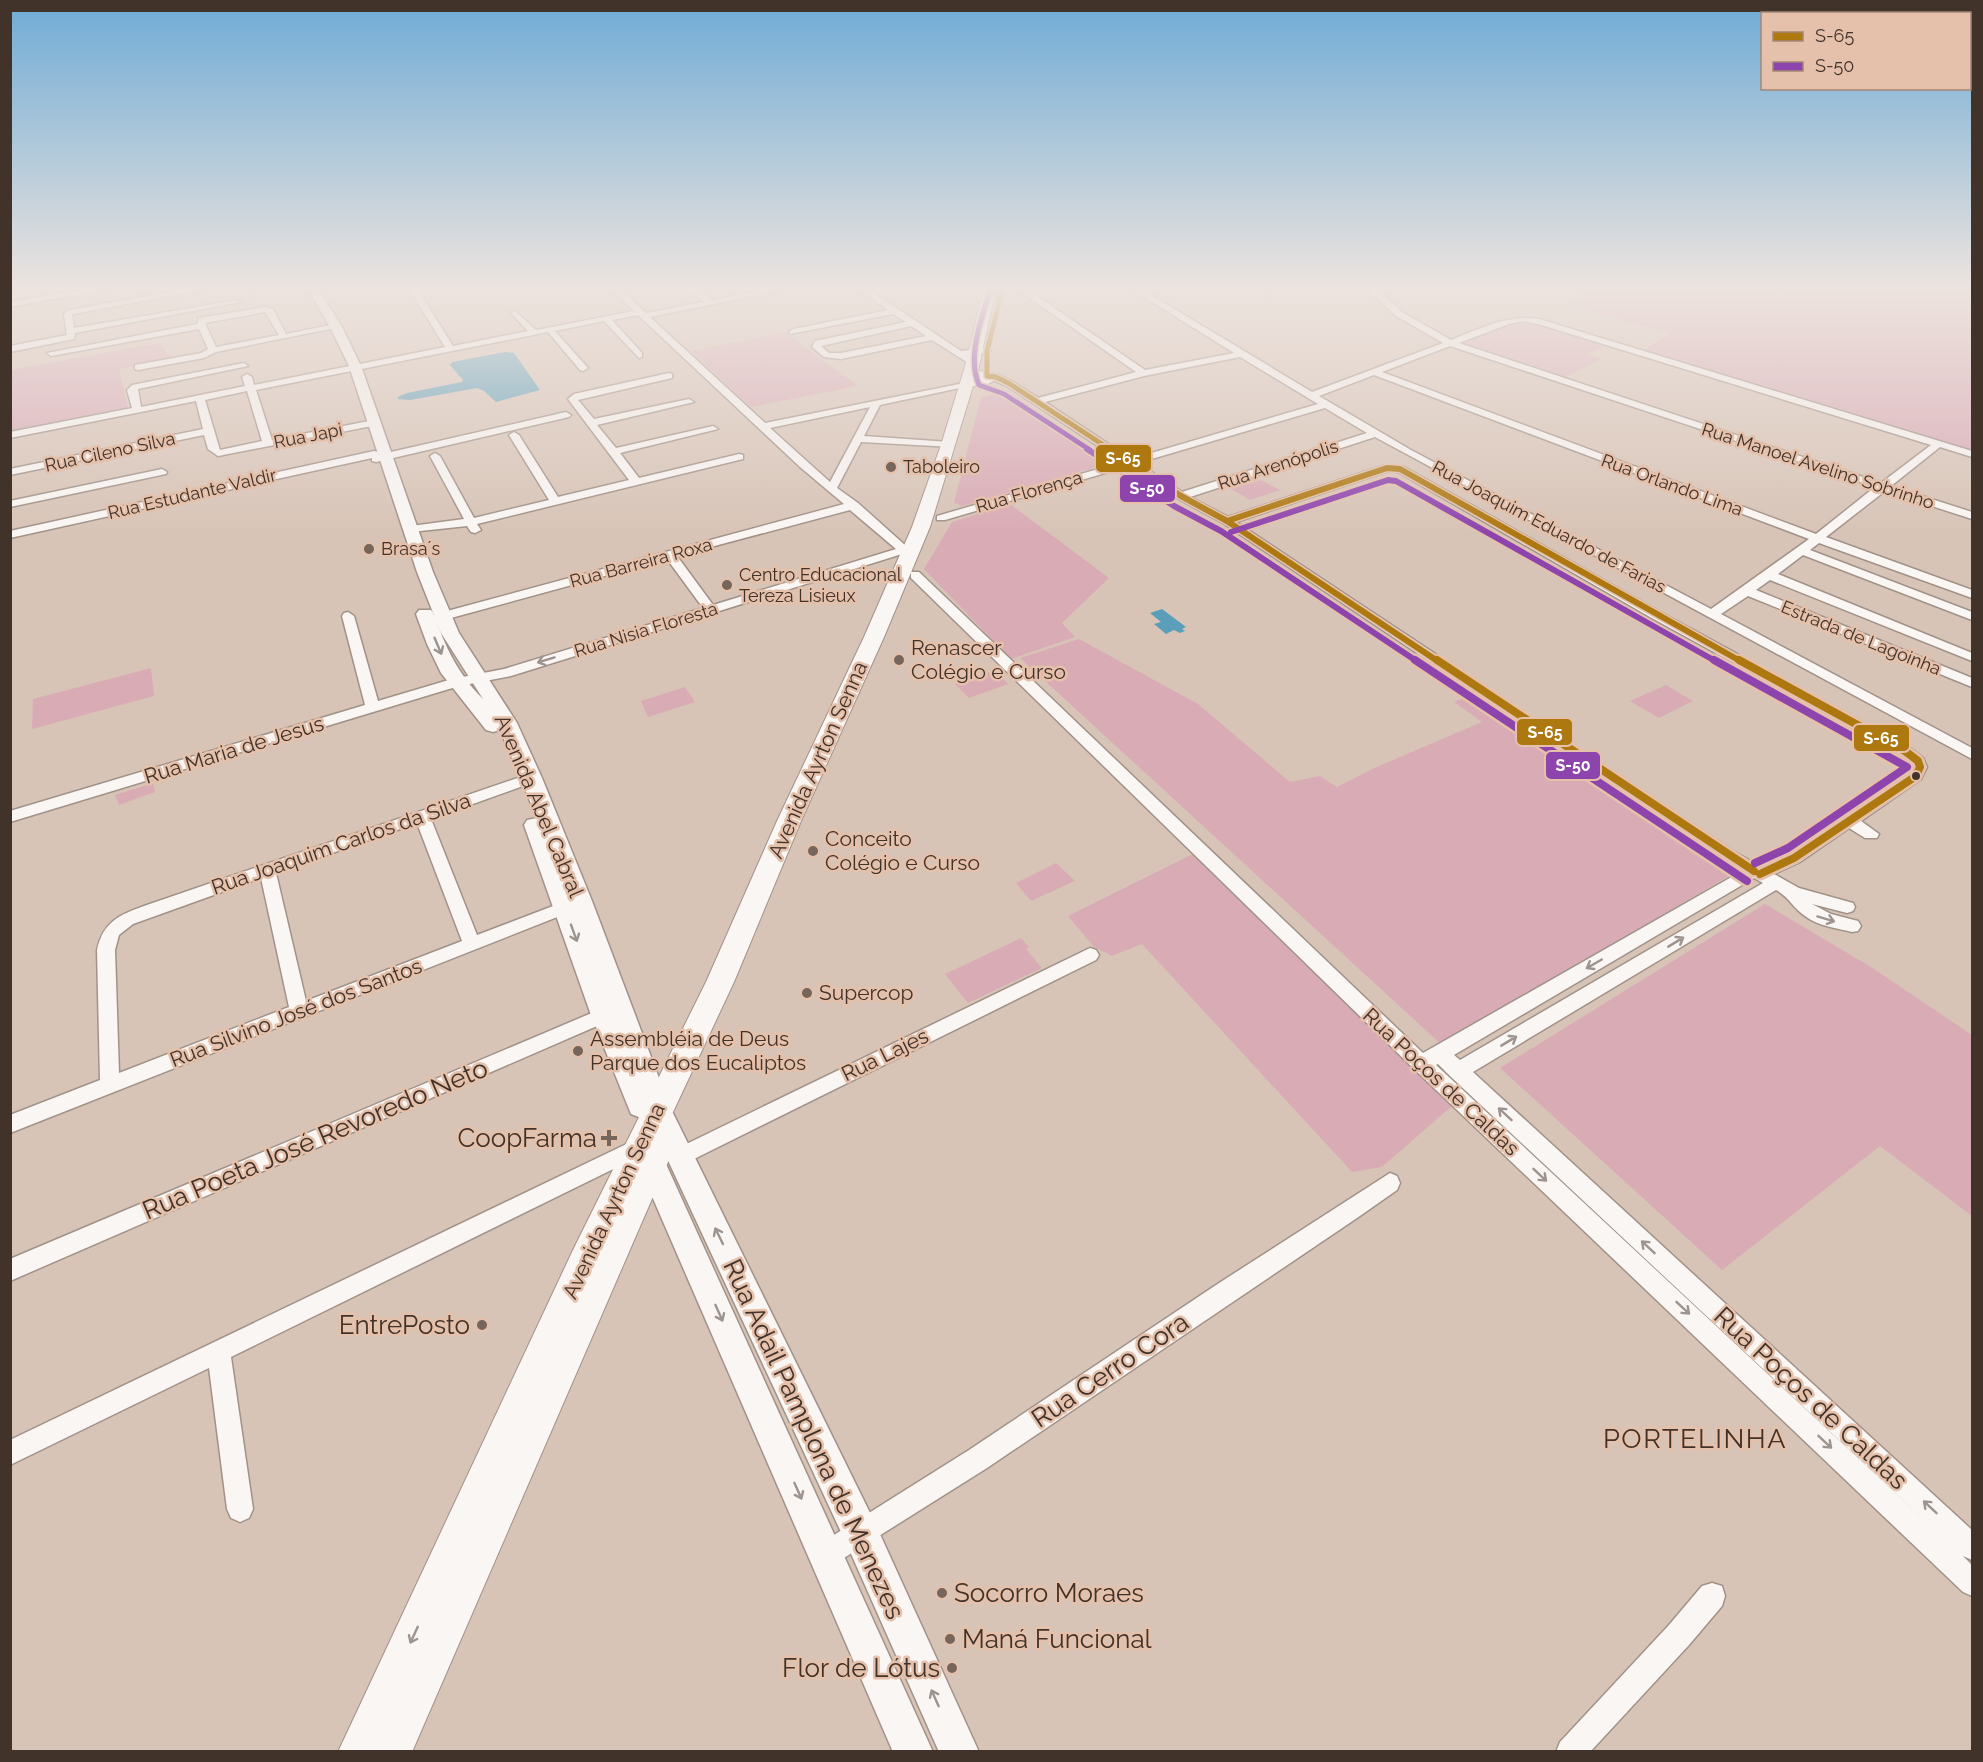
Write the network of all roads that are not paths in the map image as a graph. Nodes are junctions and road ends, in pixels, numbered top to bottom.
1 (227, 369) edge
2 (245, 369) edge
3 (348, 369) edge
4 (354, 369) edge
5 (702, 369) edge
6 (977, 369) edge
7 (1138, 369) edge
8 (1168, 369) edge
9 (1266, 369) edge
10 (1381, 369) edge
11 (1522, 369) edge
12 (1685, 369) edge
13 (980, 372) junction
14 (1374, 372) junction
15 (1143, 373) junction
16 (669, 376) dead end
17 (251, 389) junction
18 (1311, 396) junction
19 (201, 401) junction
20 (689, 402) dead end
21 (1035, 402) junction
22 (876, 404) junction
23 (1326, 405) junction
24 (137, 410) junction
25 (566, 415) dead end
26 (591, 423) junction
27 (368, 424) junction
28 (765, 426) junction
29 (713, 429) dead end
30 (209, 431) junction
31 (1375, 434) junction
32 (514, 435) dead end
33 (10, 436) edge
34 (856, 439) junction
35 (268, 444) junction
36 (1938, 444) junction
37 (949, 445) junction
38 (612, 452) junction
39 (1972, 454) edge
40 (435, 456) dead end
41 (378, 457) junction
42 (739, 457) dead end
43 (1129, 463) junction
44 (10, 472) edge
45 (162, 472) dead end
46 (636, 482) junction
47 (1881, 487) junction
48 (832, 488) junction
49 (1181, 496) junction
50 (555, 501) junction
51 (10, 504) edge
52 (854, 505) junction
53 (1972, 516) edge
54 (940, 518) junction
55 (1227, 521) junction
56 (474, 523) junction
57 (411, 529) junction
58 (10, 535) edge
59 (1820, 539) junction
60 (1803, 551) junction
61 (670, 555) junction
62 (909, 560) junction
63 (1771, 576) junction
64 (1749, 592) junction
65 (1972, 594) edge
66 (711, 610) junction
67 (1713, 614) junction
68 (348, 616) dead end
69 (1972, 616) edge
70 (435, 619) junction
71 (1972, 657) edge
72 (480, 678) junction
73 (457, 682) junction
74 (1972, 683) edge
75 (373, 708) junction
76 (1972, 754) edge
77 (525, 780) junction
78 (422, 816) junction
79 (10, 817) edge
80 (1846, 823) junction
81 (1868, 836) dead end
82 (267, 869) junction
83 (1763, 876) junction
84 (1794, 893) junction
85 (573, 905) junction
86 (1846, 907) dead end
87 (1852, 926) dead end
88 (472, 945) junction
89 (1090, 955) dead end
90 (299, 1011) junction
91 (612, 1012) junction
92 (1430, 1058) junction
93 (1458, 1071) junction
94 (110, 1086) junction
95 (10, 1124) edge
96 (658, 1138) junction
97 (1390, 1183) dead end
98 (10, 1270) edge
99 (219, 1353) junction
100 (10, 1453) edge
101 (240, 1509) dead end
102 (861, 1534) junction
103 (1972, 1547) edge
104 (827, 1554) junction
105 (1972, 1583) edge
106 (1712, 1596) dead end
107 (360, 1752) edge
108 (388, 1752) edge
109 (913, 1752) edge
110 (959, 1752) edge
111 (1570, 1752) edge

1 - 24 street
2 - 17 street
3 - 17 street
4 - 27 main road, Avenida Abel Cabral
5 - 28 street, Rua Poços de Caldas
6 - 13 street
7 - 15 street
8 - 15 street
9 - 18 street, Rua Joaquim Eduardo de Farias
10 - 14 street
11 - 47 street, Rua Manoel Avelino Sobrinho
12 - 36 street
13 - 21 street
13 - 22 street
13 - 37 main road, Avenida Ayrton Senna
13 - 54 main road, Avenida Ayrton Senna
14 - 18 street
14 - 59 street, Rua Orlando Lima
15 - 21 street
16 - 26 street
17 - 19 street
17 - 24 street
17 - 35 street
18 - 23 street, Rua Joaquim Eduardo de Farias
19 - 30 street
19 - 33 street
20 - 26 street
21 - 43 street
22 - 28 street
22 - 34 street
23 - 31 street, Rua Joaquim Eduardo de Farias
23 - 43 street, Rua Florença
24 - 33 street
25 - 41 street
26 - 38 street
27 - 35 street, Rua Japi
27 - 41 main road, Avenida Abel Cabral
28 - 48 street, Rua Poços de Caldas
29 - 38 street
30 - 35 street, Rua Japi
30 - 44 street, Rua Cileno Silva
31 - 49 street, Rua Arenópolis
31 - 67 street, Rua Joaquim Eduardo de Farias
32 - 50 street
34 - 37 street
34 - 48 street
36 - 39 street
36 - 47 street
37 - 62 main road, Avenida Ayrton Senna
38 - 46 street
40 - 56 street
41 - 57 main road, Avenida Abel Cabral
41 - 58 street, Rua Estudante Valdir
41 - 70 main road, Avenida Abel Cabral
42 - 46 street
43 - 49 street
43 - 54 street, Rua Florença
45 - 51 street
46 - 50 street
47 - 53 street, Rua Manoel Avelino Sobrinho
47 - 59 street
48 - 52 street, Rua Poços de Caldas
49 - 55 street
50 - 56 street
52 - 61 street, Rua Barreira Roxa
52 - 62 street, Rua Poços de Caldas
54 - 62 main road, Avenida Ayrton Senna
55 - 80 street
55 - 83 street
56 - 57 street
57 - 70 main road, Avenida Abel Cabral
59 - 60 street
59 - 65 street, Rua Orlando Lima
60 - 63 street
60 - 69 street
61 - 66 street
61 - 70 street, Rua Barreira Roxa
62 - 66 street, Rua Nisia Floresta
62 - 92 street, Rua Poços de Caldas
62 - 96 main road, Avenida Ayrton Senna
63 - 64 street
63 - 71 street
64 - 67 street
64 - 74 street, Estrada de Lagoinha
66 -> 72 street, Rua Nisia Floresta
67 - 76 street, Rua Joaquim Eduardo de Farias
68 - 75 street
70 - 72 main road, Avenida Abel Cabral
70 -> 73 main road, Avenida Abel Cabral
72 - 73 street, Rua Nisia Floresta
72 - 77 main road, Avenida Abel Cabral
73 - 75 street, Rua Maria de Jesus
73 - 77 main road, Avenida Abel Cabral
75 - 79 street, Rua Maria de Jesus
77 - 78 street, Rua Joaquim Carlos da Silva
77 - 85 main road, Avenida Abel Cabral
78 - 82 street, Rua Joaquim Carlos da Silva
78 - 88 street
80 - 81 street
80 - 83 street
82 - 90 street
82 - 94 street, Rua Joaquim Carlos da Silva
83 - 84 street
83 -> 92 street
93 -> 83 street
84 - 86 street
84 -> 87 street
85 - 88 street, Rua Silvino José dos Santos
85 - 91 main road, Avenida Abel Cabral
88 - 90 street, Rua Silvino José dos Santos
89 - 96 street, Rua Lajes
90 - 94 street, Rua Silvino José dos Santos
91 - 96 main road, Avenida Abel Cabral
91 - 98 street, Rua Poeta José Revoredo Neto
92 - 93 street, Rua Poços de Caldas
92 -> 105 street, Rua Poços de Caldas
103 -> 93 street, Rua Poços de Caldas
94 - 95 street, Rua Silvino José dos Santos
96 - 99 street, Rua Lajes
102 -> 96 main road, Rua Adail Pamplona de Menezes
96 -> 104 main road, Rua Adail Pamplona de Menezes
96 -> 107 main road, Avenida Ayrton Senna
96 - 108 main road, Avenida Ayrton Senna
97 - 102 street, Rua Cerro Cora
99 - 100 street, Rua Lajes
99 - 101 street
102 - 104 street, Rua Cerro Cora
110 -> 102 main road, Rua Adail Pamplona de Menezes
104 - 109 main road, Rua Adail Pamplona de Menezes
106 - 111 street

